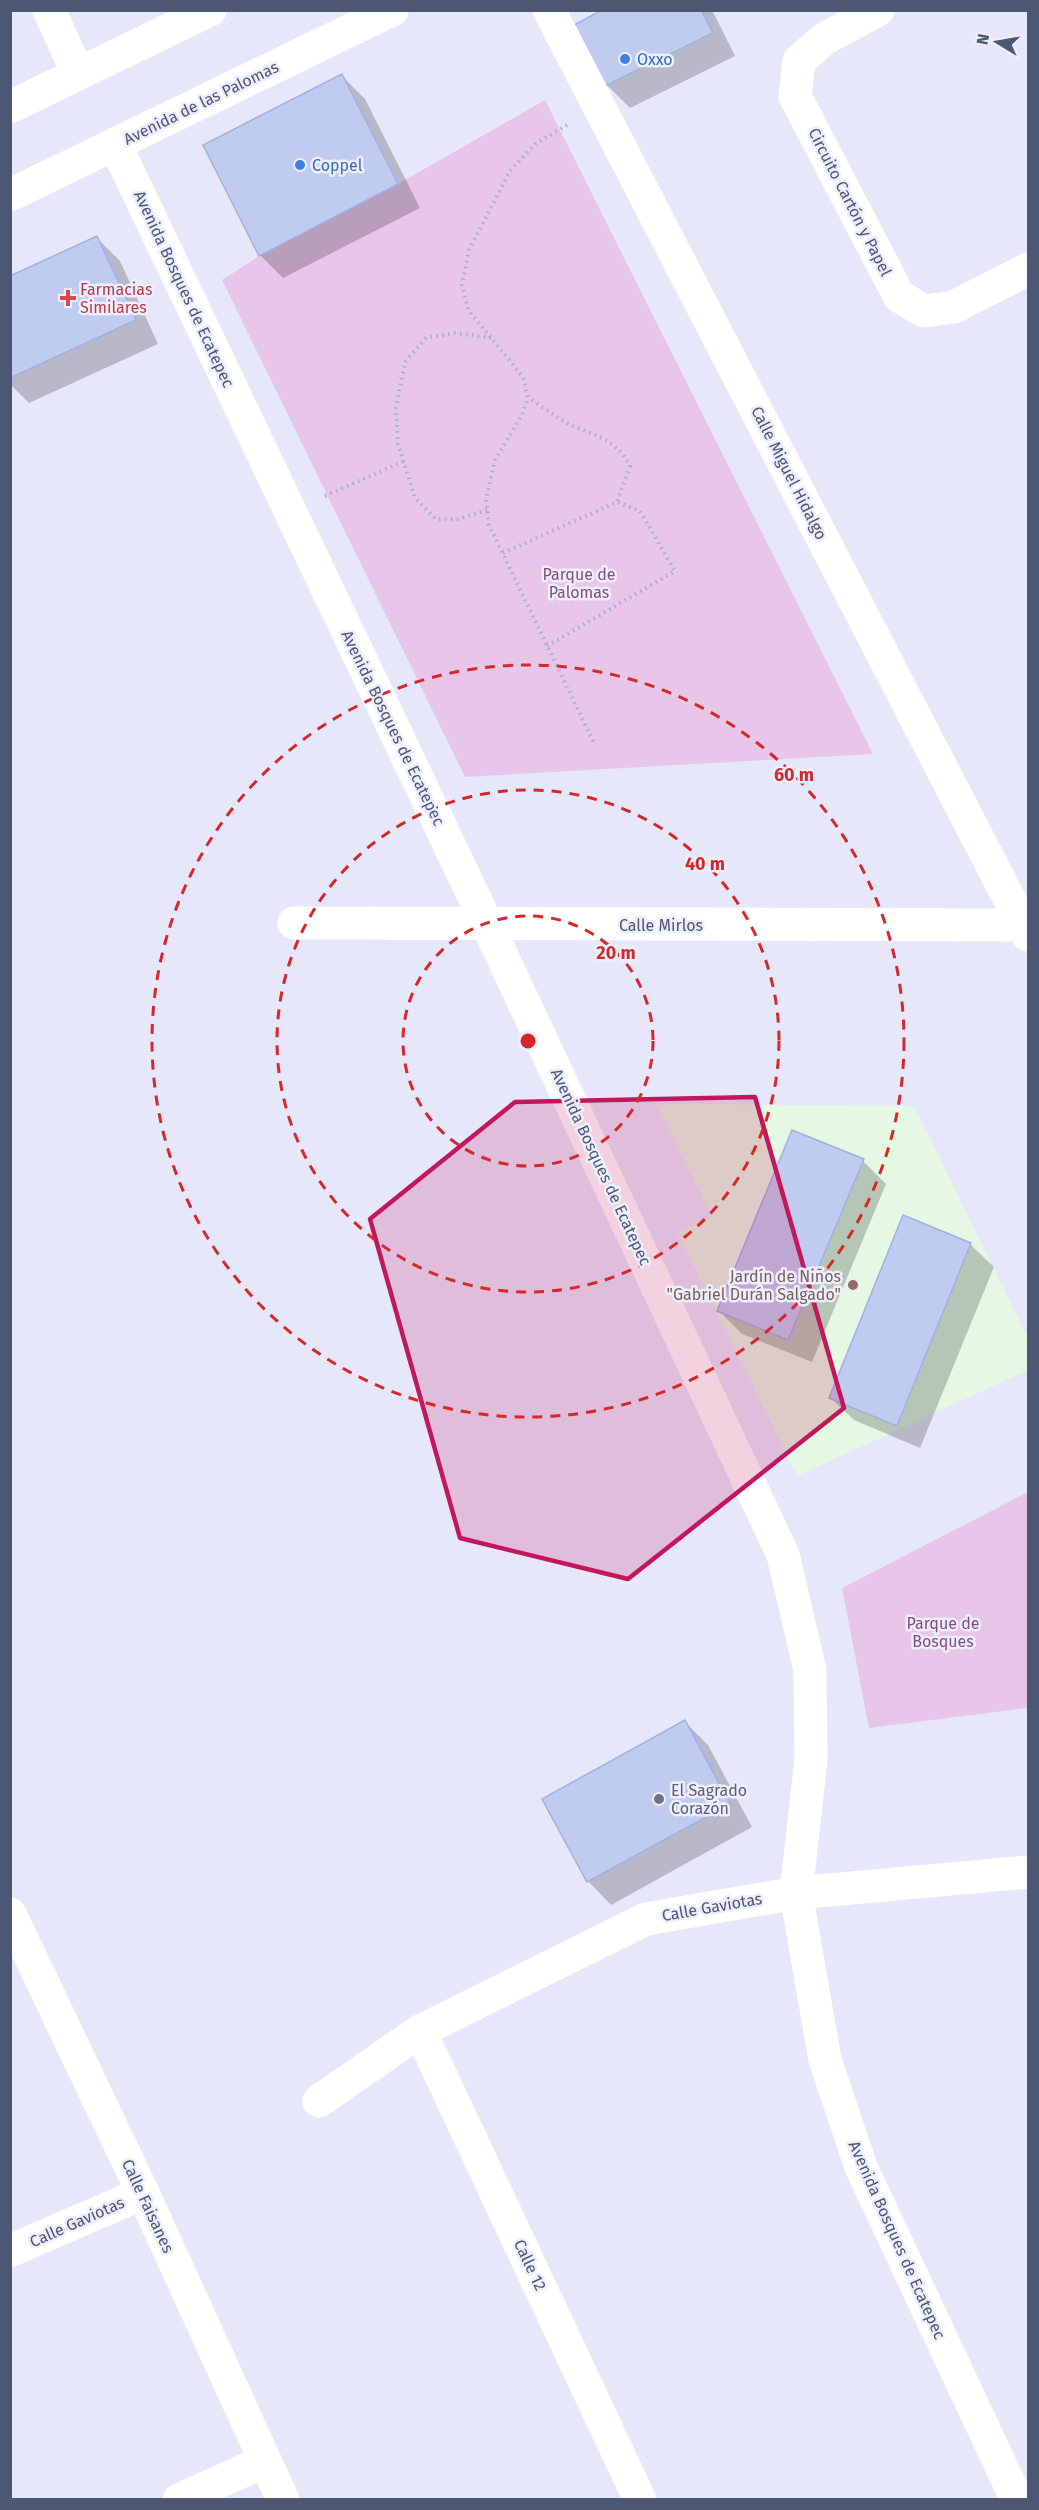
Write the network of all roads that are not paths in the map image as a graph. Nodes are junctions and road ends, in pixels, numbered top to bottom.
1 (49, 10) edge
2 (210, 10) edge
3 (392, 10) edge
4 (549, 10) edge
5 (878, 10) edge
6 (78, 74) junction
7 (10, 107) edge
8 (115, 144) junction
9 (10, 195) edge
10 (1029, 269) edge
11 (294, 923) dead end
12 (487, 924) junction
13 (1027, 928) edge
14 (1029, 1872) edge
15 (796, 1893) junction
16 (11, 1918) edge
17 (420, 2031) junction
18 (319, 2101) dead end
19 (143, 2193) junction
20 (10, 2251) edge
21 (265, 2461) junction
22 (179, 2499) edge
23 (283, 2499) edge
24 (640, 2499) edge
25 (1017, 2499) edge

1 - 6 street
2 - 6 street
3 - 8 street, Avenida de las Palomas
4 - 13 street, Calle Miguel Hidalgo
5 - 10 street, Circuito Cartón y Papel
6 - 7 street
8 - 9 street, Avenida de las Palomas
8 - 12 street, Avenida Bosques de Ecatepec
11 - 12 street, Calle Mirlos
12 - 13 street, Calle Mirlos
12 - 15 street, Avenida Bosques de Ecatepec
14 - 15 street, Calle Gaviotas
15 - 17 street, Calle Gaviotas
15 - 25 street, Avenida Bosques de Ecatepec
16 - 19 street, Calle Faisanes
17 - 18 street, Calle Gaviotas
17 - 24 street, Calle 12
19 - 20 street, Calle Gaviotas
19 - 21 street, Calle Faisanes
21 - 22 street
21 - 23 street, Calle Faisanes

